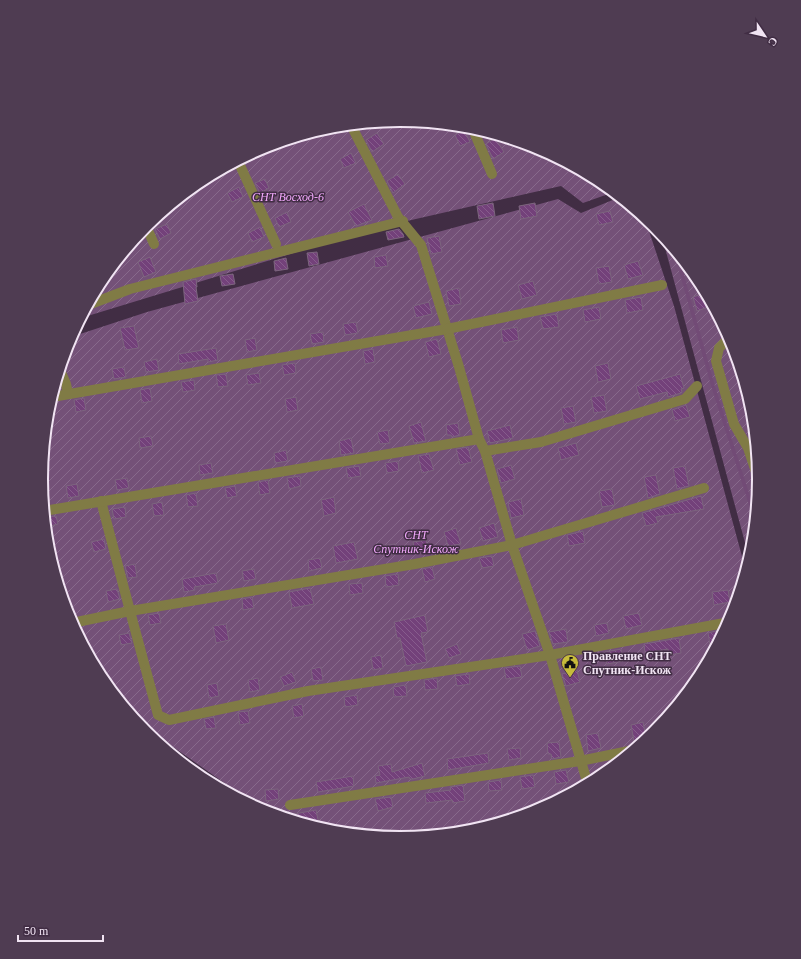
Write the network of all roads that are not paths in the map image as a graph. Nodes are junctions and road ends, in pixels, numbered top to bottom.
1 (354, 130) edge
2 (476, 135) edge
3 (240, 165) edge
4 (492, 174) dead end
5 (401, 219) junction
6 (149, 232) edge
7 (154, 244) dead end
8 (276, 244) dead end
9 (662, 285) dead end
10 (96, 302) edge
11 (447, 329) junction
12 (725, 342) edge
13 (63, 378) edge
14 (697, 386) dead end
15 (68, 394) junction
16 (58, 396) edge
17 (478, 439) junction
18 (751, 446) edge
19 (485, 451) junction
20 (704, 488) dead end
21 (101, 501) junction
22 (50, 509) edge
23 (512, 545) junction
24 (130, 611) junction
25 (78, 622) edge
26 (722, 623) edge
27 (550, 655) junction
28 (624, 752) edge
29 (580, 760) junction
30 (586, 779) edge
31 (290, 805) dead end

1 - 5 street
2 - 4 street
3 - 8 street
5 - 10 street
5 - 11 street
6 - 7 street
9 - 11 street
11 - 15 street
11 - 17 street
12 - 18 street
13 - 15 street
14 - 19 street
15 - 16 street
17 - 19 street
17 - 21 street
19 - 23 street
20 - 23 street
21 - 22 street
21 - 24 street
23 - 24 street
23 - 27 street
24 - 25 street
24 - 27 street
26 - 27 street
27 - 29 street
28 - 29 street
29 - 30 street
29 - 31 street

